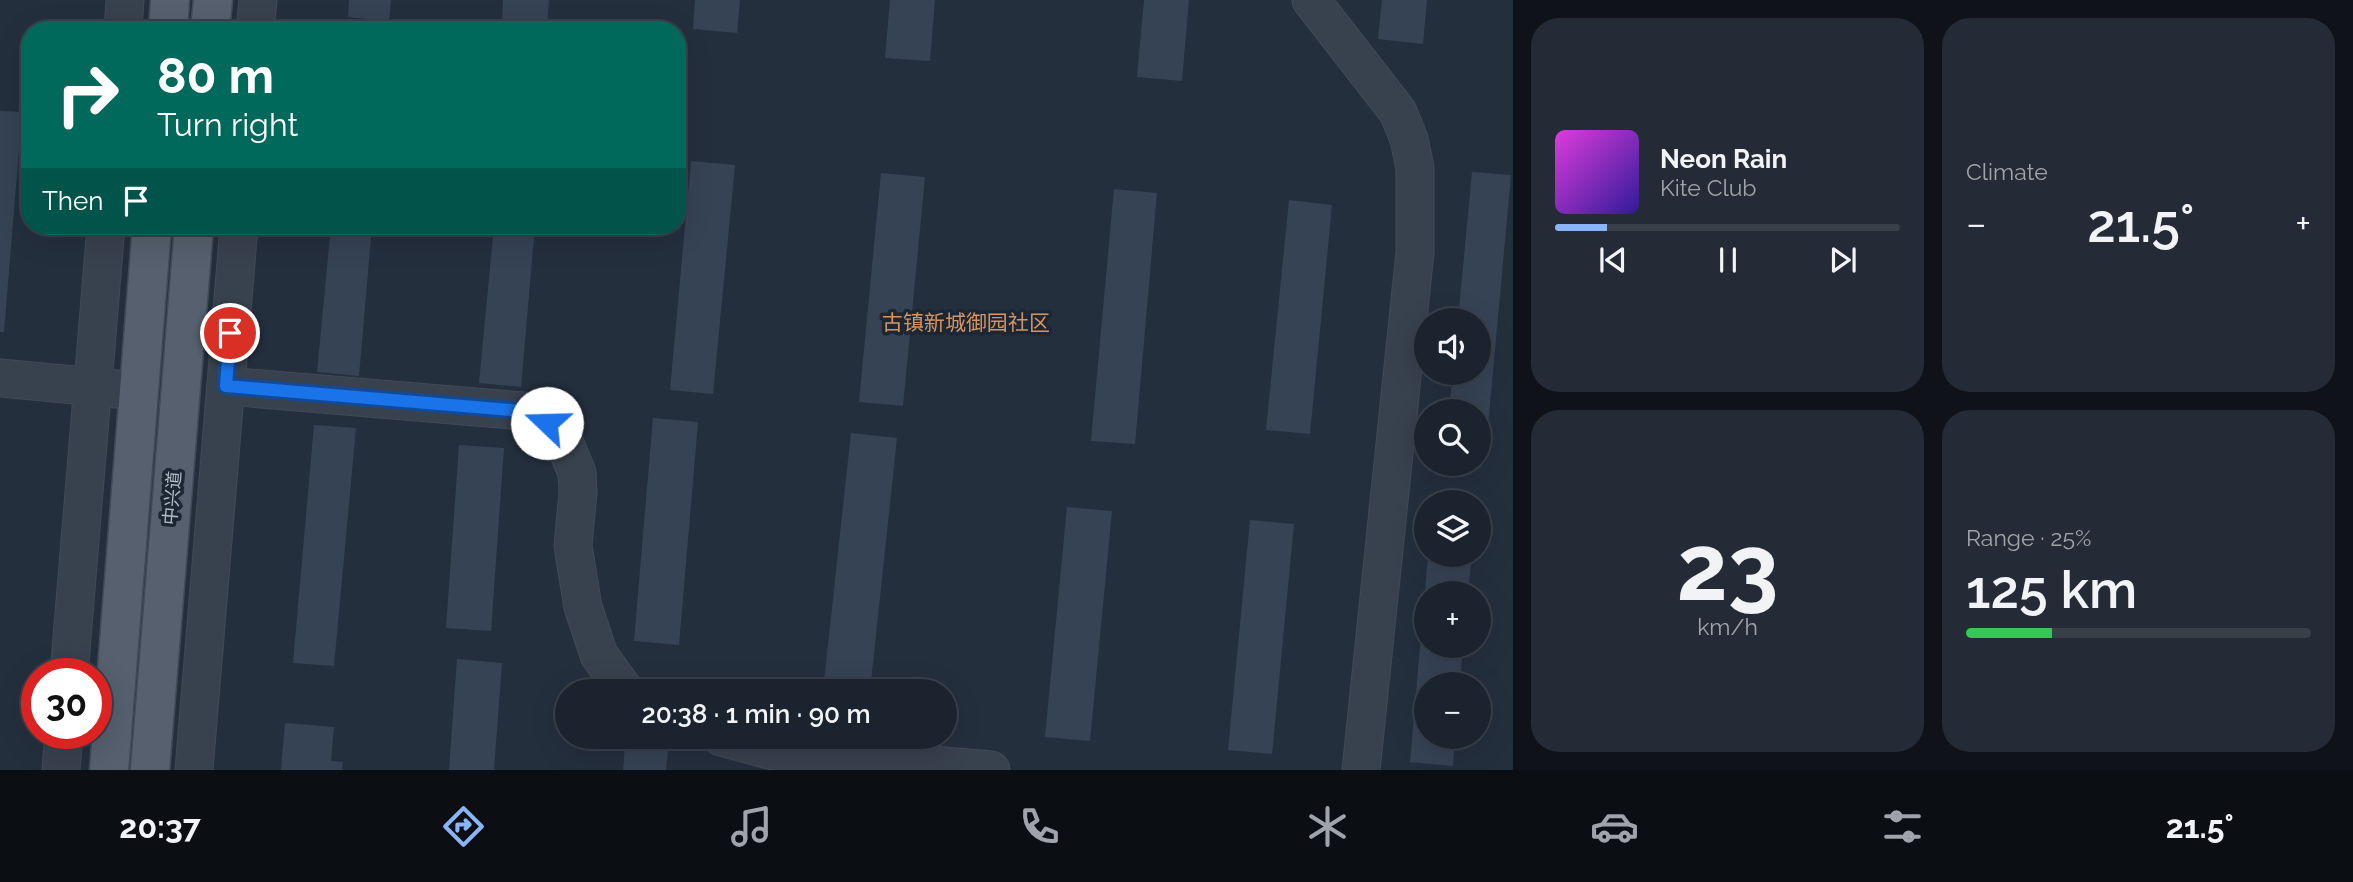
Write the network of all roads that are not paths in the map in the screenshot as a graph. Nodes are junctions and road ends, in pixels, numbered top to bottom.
1 (125, 0) edge
2 (170, 0) edge
3 (213, 0) edge
4 (258, 0) edge
5 (1311, 0) edge
6 (124, 21) edge
7 (169, 21) edge
8 (211, 21) edge
9 (257, 21) edge
10 (105, 235) edge
11 (151, 235) edge
12 (193, 235) edge
13 (238, 235) edge
14 (0, 379) edge
15 (226, 386) junction
16 (93, 387) junction
17 (138, 391) junction
18 (70, 658) edge
19 (616, 679) edge
20 (63, 749) edge
21 (766, 749) edge
22 (61, 770) edge
23 (109, 770) edge
24 (150, 770) edge
25 (194, 770) edge
26 (991, 770) edge
27 (1361, 770) edge

1 - 6 street
2 - 7 main road
3 - 8 main road
4 - 9 street
5 - 27 street
10 - 16 street
11 - 17 main road
12 - 24 main road, 中兴道
13 - 15 street
14 - 16 street
15 - 19 street
15 - 25 street
16 - 17 street
16 - 18 street
17 - 23 main road
20 - 22 street
21 - 26 street

